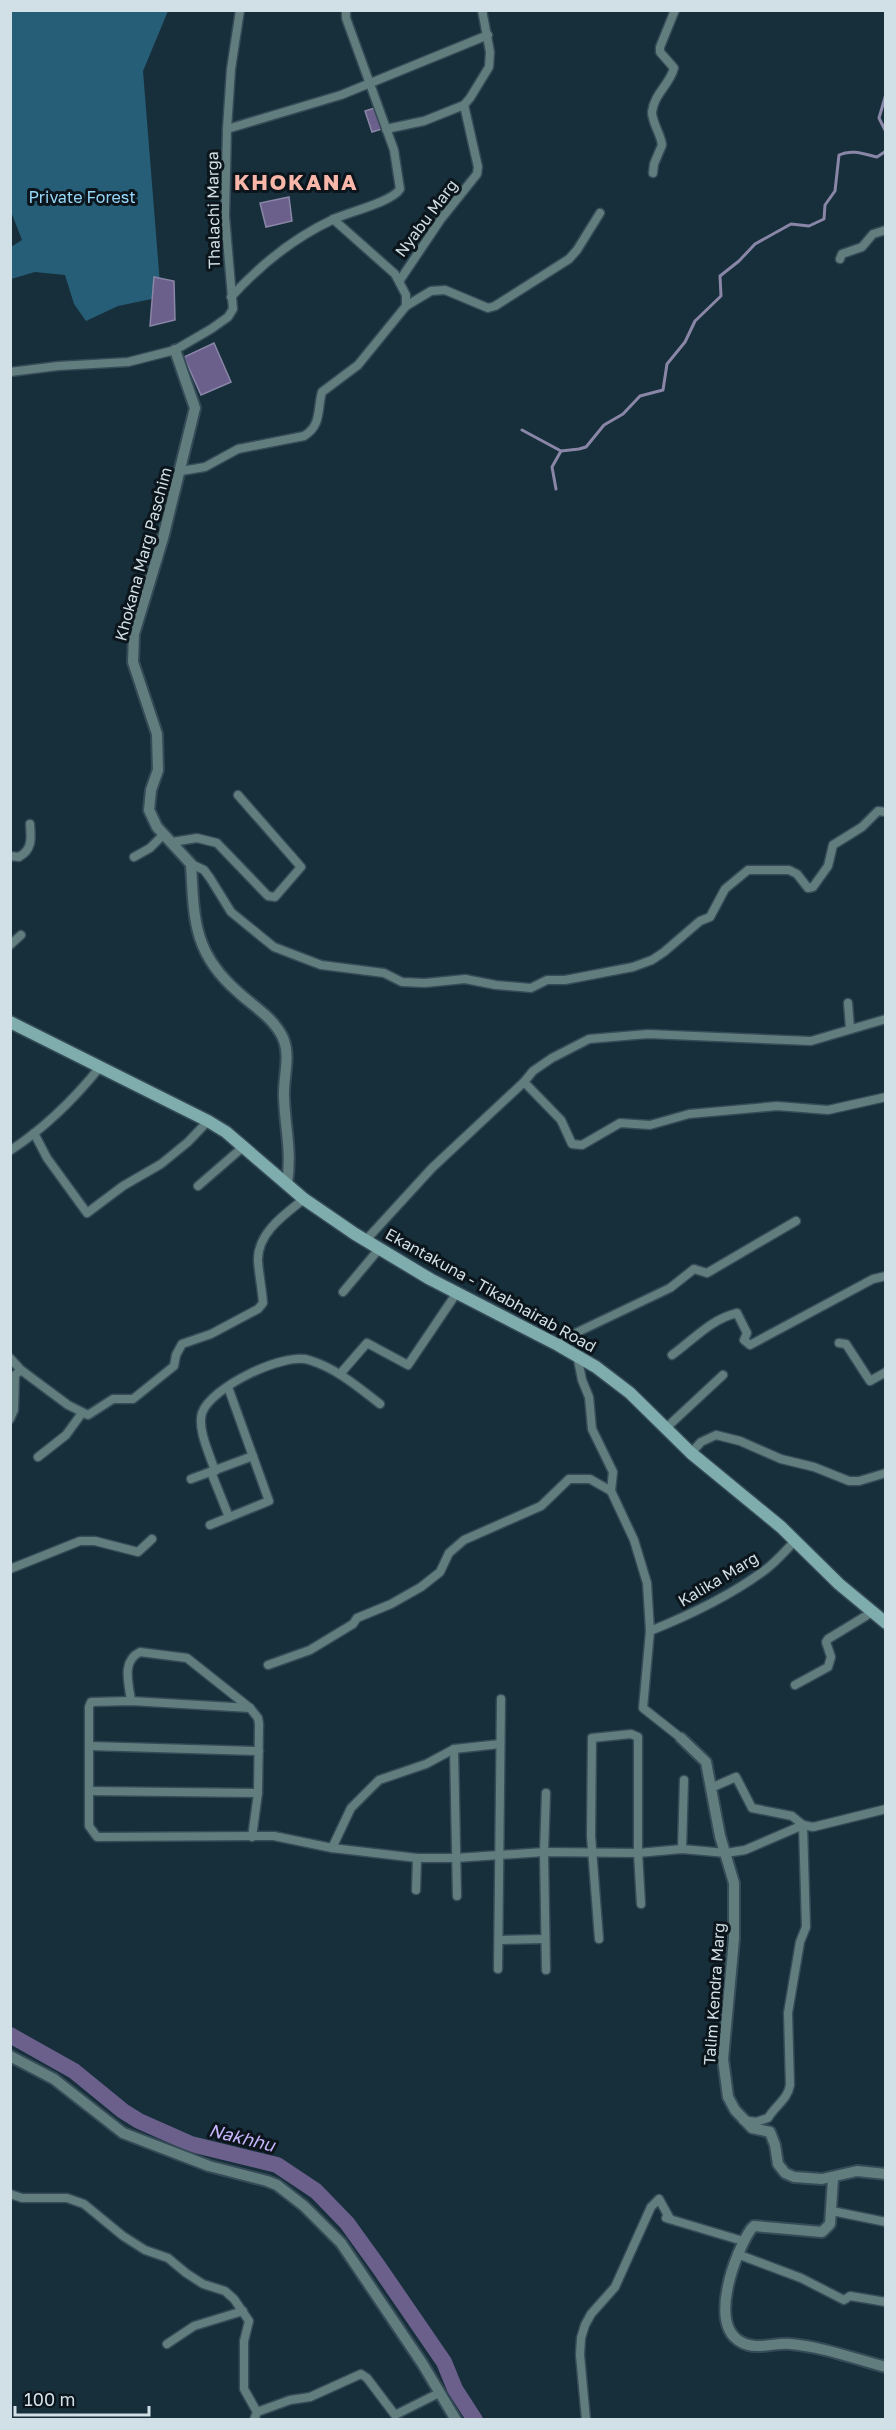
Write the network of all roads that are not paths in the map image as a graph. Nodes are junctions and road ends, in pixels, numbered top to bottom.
1 (240, 10) edge
2 (346, 10) edge
3 (483, 10) edge
4 (675, 10) edge
5 (488, 35) junction
6 (370, 82) junction
7 (464, 105) junction
8 (227, 129) junction
9 (386, 129) junction
10 (653, 172) dead end
11 (600, 213) dead end
12 (333, 219) junction
13 (885, 230) edge
14 (840, 259) dead end
15 (400, 280) junction
16 (231, 297) junction
17 (406, 306) junction
18 (175, 350) junction
19 (10, 372) edge
20 (181, 471) junction
21 (238, 795) dead end
22 (885, 812) edge
23 (30, 824) dead end
24 (168, 838) junction
25 (10, 856) edge
26 (134, 857) dead end
27 (191, 864) junction
28 (21, 935) dead end
29 (10, 945) edge
30 (848, 1003) dead end
31 (885, 1019) edge
32 (10, 1022) edge
33 (850, 1028) junction
34 (100, 1067) junction
35 (524, 1082) junction
36 (885, 1097) edge
37 (208, 1121) junction
38 (34, 1133) junction
39 (243, 1147) junction
40 (11, 1150) edge
41 (287, 1184) junction
42 (198, 1186) dead end
43 (304, 1199) junction
44 (796, 1221) dead end
45 (366, 1240) junction
46 (379, 1249) junction
47 (885, 1276) edge
48 (343, 1292) dead end
49 (456, 1294) junction
50 (839, 1343) dead end
51 (558, 1345) junction
52 (577, 1355) junction
53 (672, 1355) dead end
54 (10, 1358) edge
55 (21, 1370) junction
56 (885, 1372) edge
57 (340, 1374) junction
58 (723, 1375) dead end
59 (228, 1387) junction
60 (380, 1404) dead end
61 (82, 1413) junction
62 (10, 1419) edge
63 (666, 1428) junction
64 (691, 1453) junction
65 (253, 1456) junction
66 (38, 1457) dead end
67 (213, 1471) junction
68 (885, 1473) edge
69 (190, 1479) dead end
70 (611, 1491) junction
71 (229, 1517) junction
72 (210, 1525) dead end
73 (152, 1539) dead end
74 (795, 1541) junction
75 (10, 1569) edge
76 (874, 1611) junction
77 (885, 1623) edge
78 (650, 1632) junction
79 (268, 1665) dead end
80 (795, 1685) dead end
81 (501, 1699) dead end
82 (131, 1701) junction
83 (250, 1708) junction
84 (681, 1738) joint
85 (500, 1744) junction
86 (90, 1746) junction
87 (454, 1749) junction
88 (259, 1751) junction
89 (684, 1780) dead end
90 (713, 1787) junction
91 (89, 1791) junction
92 (258, 1793) junction
93 (546, 1793) dead end
94 (885, 1809) edge
95 (803, 1825) junction
96 (252, 1837) junction
97 (332, 1848) junction
98 (682, 1849) junction
99 (544, 1852) junction
100 (592, 1852) junction
101 (638, 1853) junction
102 (726, 1853) junction
103 (499, 1854) junction
104 (417, 1858) junction
105 (456, 1858) junction
106 (416, 1890) dead end
107 (457, 1896) dead end
108 (641, 1904) dead end
109 (599, 1939) dead end
110 (499, 1940) junction
111 (545, 1940) junction
112 (498, 1969) dead end
113 (546, 1970) dead end
114 (10, 2056) edge
115 (743, 2120) junction
116 (885, 2174) edge
117 (833, 2179) junction
118 (10, 2194) edge
119 (832, 2211) junction
120 (885, 2222) edge
121 (743, 2241) junction
122 (737, 2254) junction
123 (885, 2302) edge
124 (243, 2311) junction
125 (167, 2344) dead end
126 (885, 2367) edge
127 (439, 2393) junction
128 (256, 2416) edge
129 (396, 2417) edge
130 (456, 2420) edge
131 (586, 2420) edge

1 - 8 street
2 - 6 street
3 - 5 street
4 - 10 street
5 - 6 street, Thalachi Marga
5 - 7 street
6 - 8 street, Thalachi Marga
6 - 9 street
7 - 9 street
7 - 15 street, Nyabu Marg
8 - 16 street, Thalachi Marga
9 - 12 street
11 - 17 street
12 - 15 street
12 - 16 street
13 - 14 street
15 - 17 street
16 - 18 street
17 - 20 street
18 - 19 street
18 - 20 street, Khokana Marg Paschim
20 - 24 street, Khokana Marg Paschim
21 - 24 street
22 - 27 street
23 - 25 street
24 - 26 street
24 - 27 street, Khokana Marg Paschim
27 - 41 street
28 - 29 street
30 - 33 street
31 - 33 street
32 - 34 main road, Ekantakuna - Tikabhairab Road
33 - 35 street
34 - 37 main road, Ekantakuna - Tikabhairab Road
34 - 38 street
35 - 36 street
35 - 45 street
37 - 38 street
37 - 39 main road, Ekantakuna - Tikabhairab Road
38 - 40 street
39 - 41 main road, Ekantakuna - Tikabhairab Road
39 - 42 street
41 - 43 main road, Ekantakuna - Tikabhairab Road
43 - 45 main road, Ekantakuna - Tikabhairab Road
43 - 61 street
44 - 51 street
45 - 46 main road, Ekantakuna - Tikabhairab Road
46 - 48 street
46 - 49 main road, Ekantakuna - Tikabhairab Road
47 - 53 street
49 - 51 main road, Ekantakuna - Tikabhairab Road
49 - 57 street
50 - 56 street
51 - 52 main road, Ekantakuna - Tikabhairab Road
52 - 63 main road, Ekantakuna - Tikabhairab Road
52 - 70 street
54 - 55 street
55 - 61 street
55 - 62 street
57 - 59 street
57 - 60 street
58 - 63 street
59 - 65 street
59 - 67 street
61 - 66 street
63 - 64 main road, Ekantakuna - Tikabhairab Road
64 - 68 street
64 - 74 main road, Ekantakuna - Tikabhairab Road
65 - 67 street
65 - 71 street
67 - 69 street
67 - 71 street
70 - 78 street
70 - 79 street
71 - 72 street
73 - 75 street
74 - 76 main road, Ekantakuna - Tikabhairab Road
74 - 78 street, Kalika Marg
76 - 77 main road, Ekantakuna - Tikabhairab Road
76 - 80 street
78 - 84 street
81 - 85 street
82 - 83 street
82 - 83 street
82 - 86 street
83 - 88 street
84 - 90 street, Talim Kendra Marg
85 - 87 street
85 - 103 street
86 - 88 street
86 - 91 street
87 - 97 street
87 - 105 street
88 - 92 street
89 - 98 street
90 - 95 street
90 - 102 street, Talim Kendra Marg
91 - 92 street
91 - 96 street
92 - 96 street
93 - 99 street
94 - 95 street
95 - 102 street
95 - 115 street
96 - 97 street
97 - 104 street
98 - 101 street
98 - 102 street
99 - 100 street
99 - 103 street
99 - 111 street
100 - 101 street
100 - 101 street
100 - 109 street
101 - 108 street
102 - 115 street, Talim Kendra Marg
103 - 105 street
103 - 110 street
104 - 105 street
104 - 106 street
105 - 107 street
110 - 111 street
110 - 112 street
111 - 113 street
114 - 127 street
115 - 117 street
116 - 117 street
117 - 119 street
118 - 124 street
119 - 120 street
119 - 121 street
121 - 122 street
121 - 131 street
122 - 123 street
122 - 126 street
124 - 125 street
124 - 128 street
127 - 129 street
127 - 130 street
128 - 129 street

